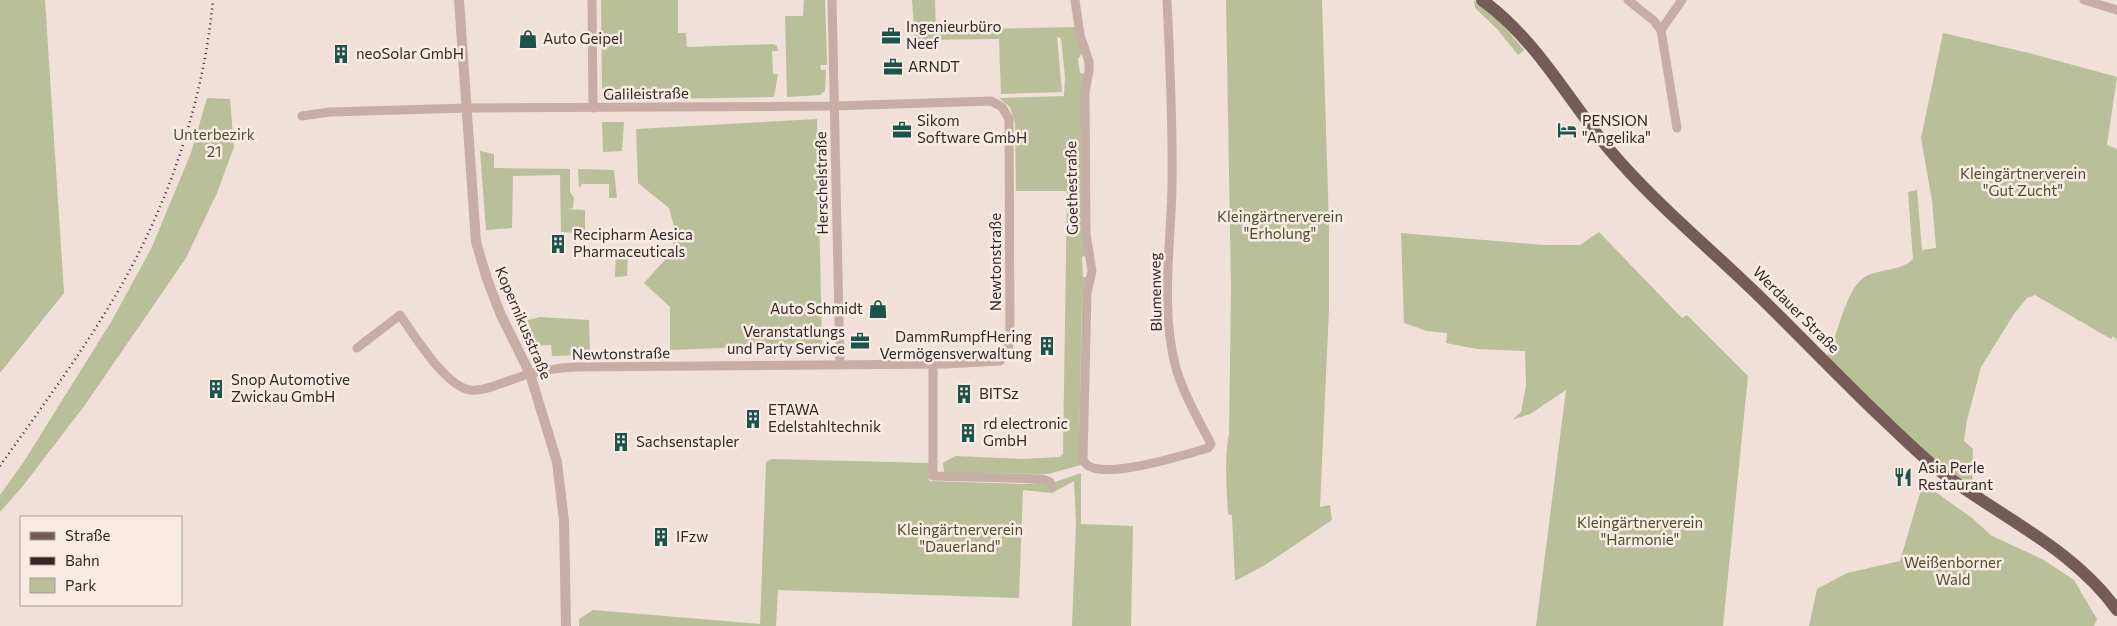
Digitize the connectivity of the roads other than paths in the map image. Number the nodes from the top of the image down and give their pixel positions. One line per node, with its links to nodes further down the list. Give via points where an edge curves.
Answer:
1 (459, 0): 14 (street, Kopernikusstraße)
2 (592, 0): 15 (street)
3 (832, 0): 13 (street, Herschelstraße)
4 (1076, 0): 22 (street, Goethestraße, via 1089,71 1085,92 1086,234 1092,271 1086,301)
5 (1168, 0): 22 (street, Blumenweg, via 1172,116 1168,299 1171,341 1187,399 1211,444 1208,448 1175,458 1122,469 1093,469)
6 (1482, 0): 24 (main road, Werdauer Straße, via 1530,46 1609,148 1640,181 1910,446 1980,500 2071,561 2089,576)
7 (1628, 0): 11 (street)
8 (1682, 0): 11 (street)
9 (2084, 0): 10 (street)
10 (2117, 10)
11 (1661, 30): 17 (street)
12 (991, 101): 13 (street, Galileistraße); 19 (street, Newtonstraße, via 1002,107 1009,118 1010,341 1000,361)
13 (834, 106): 15 (street, Galileistraße); 20 (street, Herschelstraße)
14 (467, 108): 15 (street, Galileistraße); 16 (street, Galileistraße, via 330,112); 21 (street, Kopernikusstraße, via 476,242 500,313)
15 (593, 108)
16 (302, 116)
17 (1677, 128)
18 (357, 348): 21 (street, Newtonstraße, via 400,315 437,365 461,387 480,390)
19 (933, 364): 20 (street, Newtonstraße); 23 (street, via 933,476 1042,479)
20 (840, 365): 21 (street, Newtonstraße, via 575,367)
21 (530, 374): 25 (street, Kopernikusstraße, via 557,462 564,521)
22 (1085, 465)
23 (1052, 486)
24 (2117, 610)
25 (566, 626)

